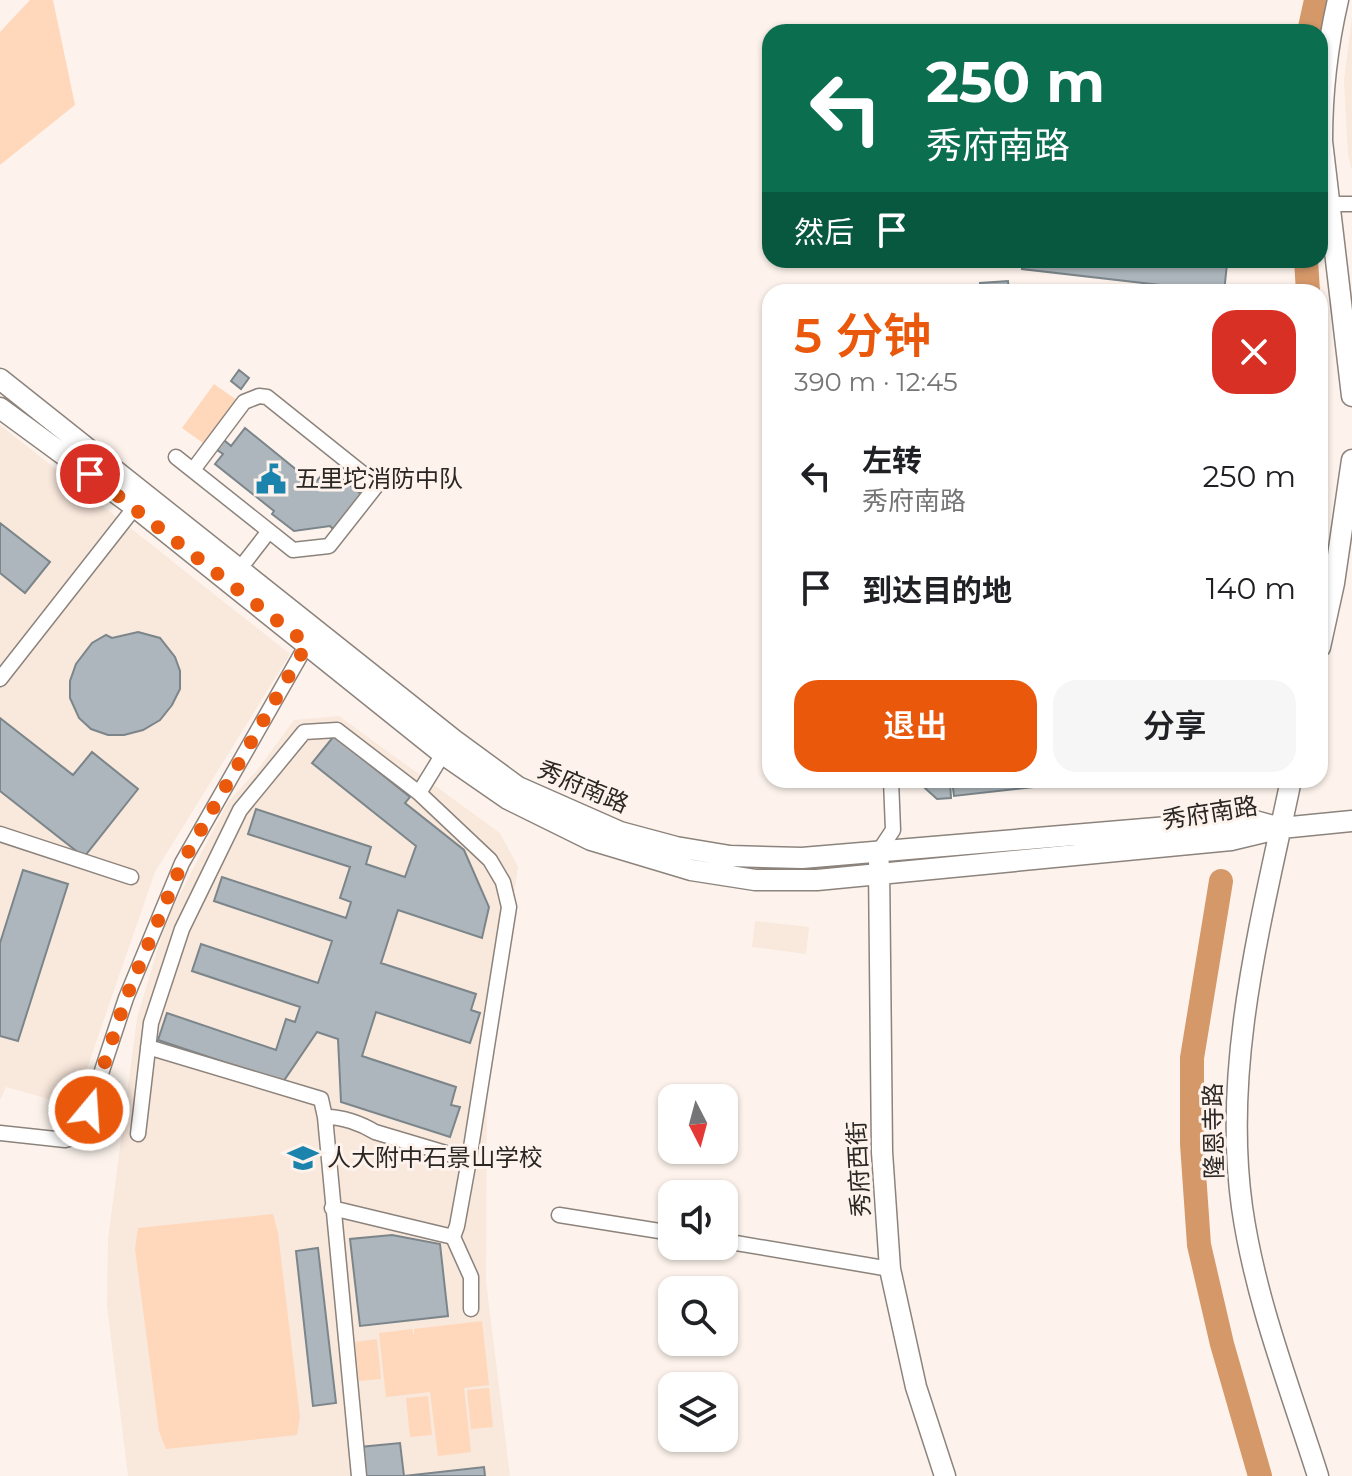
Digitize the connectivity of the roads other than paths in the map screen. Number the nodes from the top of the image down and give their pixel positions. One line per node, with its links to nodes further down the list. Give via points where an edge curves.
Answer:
1 (1338, 0): 2 (street)
2 (1328, 54)
3 (1328, 195): 4 (street)
4 (1329, 204): 5 (street); 7 (street)
5 (1352, 204)
6 (0, 379): 15 (street, 秀府南路)
7 (1352, 396)
8 (0, 408): 12 (street, 秀府南路)
9 (176, 457): 11 (street)
10 (1352, 460): 14 (street)
11 (193, 470): 13 (street); 13 (street, via 244,402 259,396 267,397 377,485 329,546 293,550)
12 (135, 507): 15 (street, 秀府南路); 17 (street)
13 (269, 531): 15 (street)
14 (1328, 568)
15 (235, 575): 16 (street, 秀府南路); 18 (street, 秀府南路)
16 (307, 644): 18 (street, 秀府南路); 30 (street, via 182,863 126,998 84,1125 76,1137 65,1140)
17 (0, 679)
18 (449, 747): 21 (street); 25 (street, 秀府南路, via 518,787 620,832 662,844 730,856 802,858); 26 (street, 秀府南路, via 508,799 591,840 691,870 755,880)
19 (891, 788): 25 (street, via 893,830)
20 (1289, 788): 23 (street, 隆恩寺路)
21 (419, 793): 28 (street, via 337,730 304,732 240,810 182,929); 32 (street, via 490,860 509,907)
22 (1352, 821): 23 (street, 秀府南路)
23 (1281, 828): 25 (street, 秀府南路, via 1251,820); 26 (street, 秀府南路, via 1231,840); 42 (street, 隆恩寺路, via 1241,1043 1239,1176 1260,1293)
24 (0, 834): 27 (street)
25 (879, 851): 26 (street, 秀府西街)
26 (879, 875): 38 (street, 秀府西街, via 882,1152)
27 (131, 877)
28 (148, 1047): 29 (street, via 321,1099); 31 (street)
29 (325, 1117): 32 (street); 33 (street)
30 (0, 1133)
31 (138, 1134)
32 (469, 1160): 36 (street)
33 (332, 1208): 36 (street); 40 (street)
34 (559, 1215): 35 (street)
35 (658, 1231)
36 (453, 1237): 39 (street, via 471,1277)
37 (738, 1243): 38 (street)
38 (890, 1269): 41 (street, 秀府西街, via 916,1387)
39 (471, 1309)
40 (359, 1476)
41 (945, 1476)
42 (1318, 1476)

